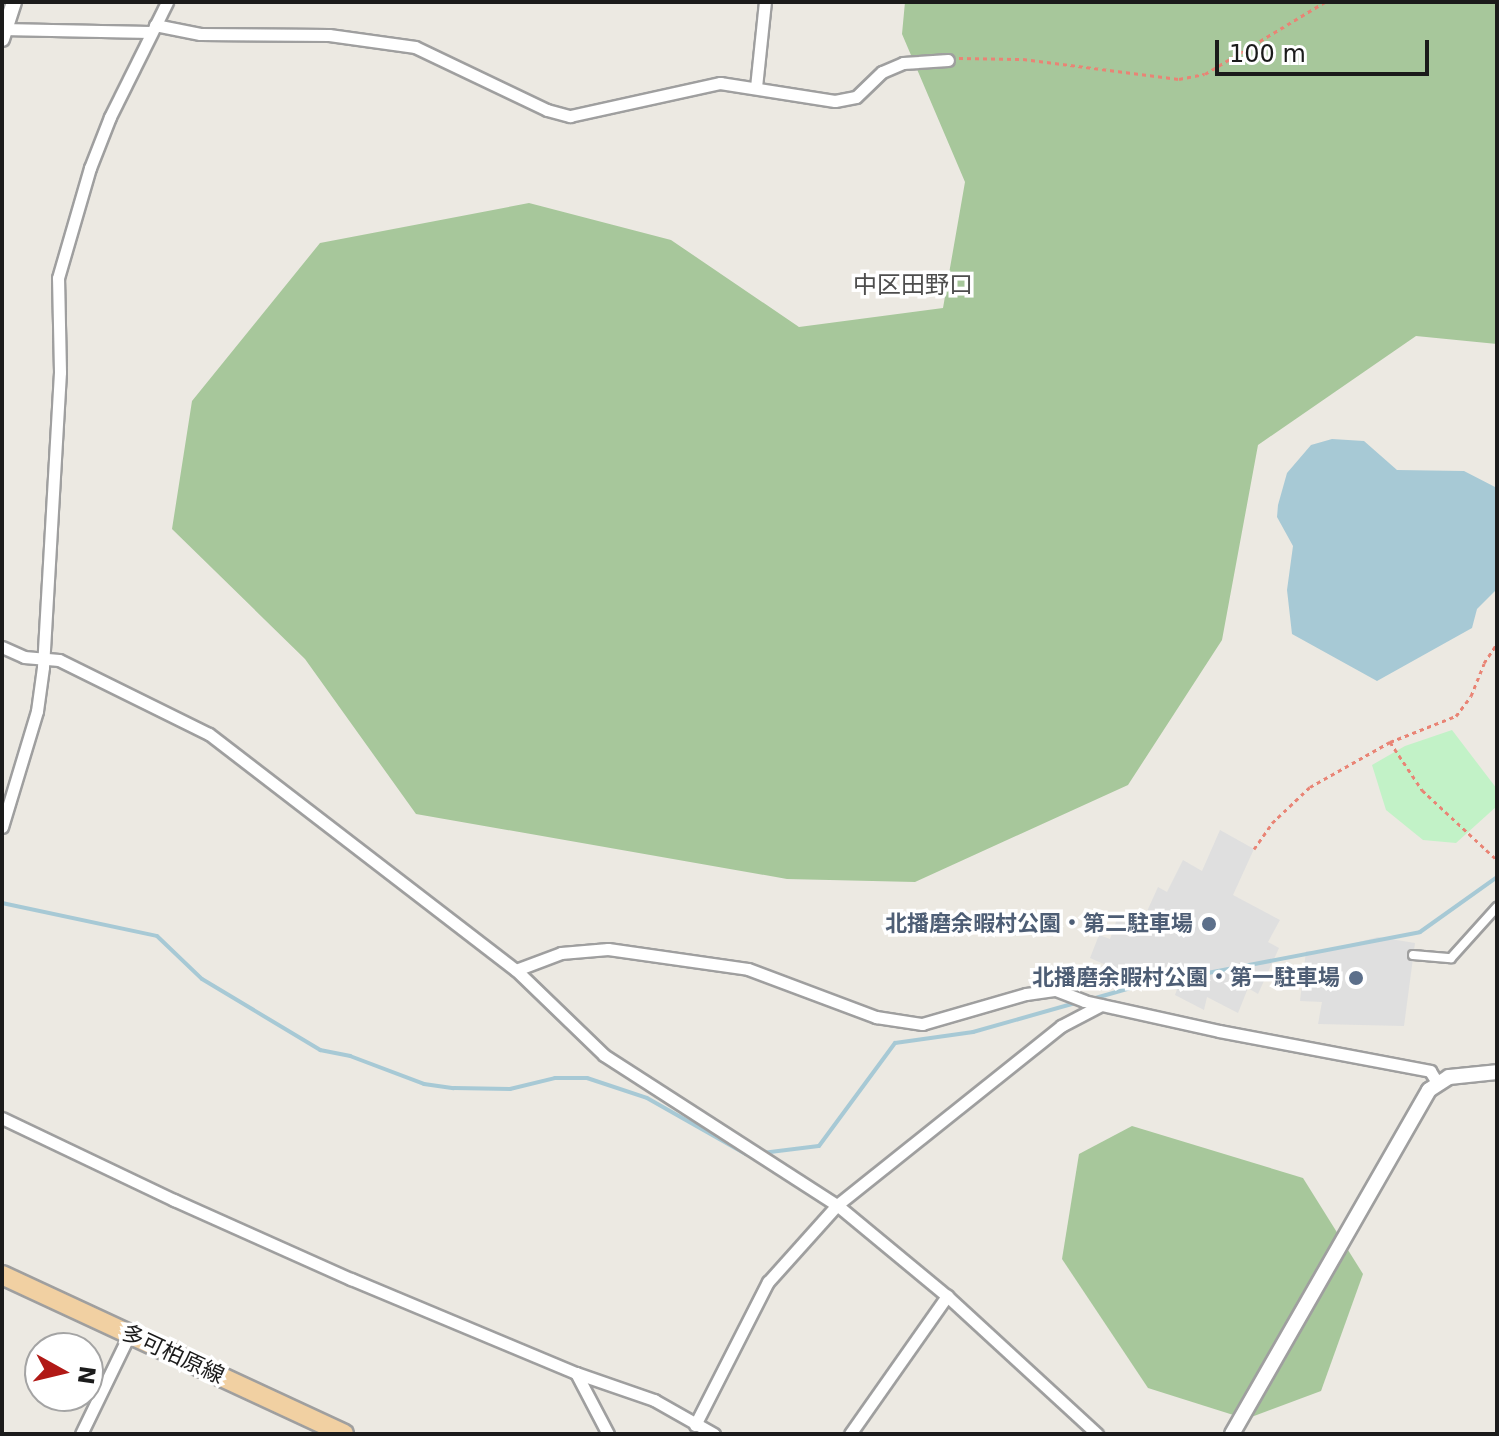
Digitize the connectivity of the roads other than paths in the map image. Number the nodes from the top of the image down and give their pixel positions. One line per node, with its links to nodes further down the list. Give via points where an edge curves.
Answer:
1 (14, 2): 5 (street)
2 (167, 2): 4 (street)
3 (765, 2): 7 (street)
4 (153, 29): 5 (street); 7 (street, via 329,35 415,47 570,116 720,83); 9 (street, via 90,168 58,278 60,372)
5 (3, 33)
6 (948, 60): 7 (street, via 903,63 882,72 856,97 835,101)
7 (756, 87)
8 (2, 647): 9 (street)
9 (43, 659): 10 (street, via 37,711); 13 (street, via 59,660 209,734)
10 (2, 827)
11 (1497, 907): 12 (street, via 1451,958)
12 (1413, 955)
13 (516, 970): 14 (street, via 561,953 608,949 748,969 876,1017 922,1024 1056,990); 18 (street, via 604,1055)
14 (1101, 1005): 16 (street, via 1430,1071); 18 (street, via 1061,1026)
15 (1497, 1072): 16 (street)
16 (1437, 1082): 30 (street)
17 (2, 1118): 22 (street, via 187,1206)
18 (837, 1205): 20 (street); 23 (street, via 768,1282)
19 (2, 1275): 21 (main road, 多可柏原線)
20 (947, 1296): 28 (street); 29 (street)
21 (130, 1333): 24 (street); 25 (main road, 多可柏原線)
22 (576, 1373): 23 (street, via 654,1400); 26 (street)
23 (695, 1425): 27 (street)
24 (81, 1434)
25 (344, 1434)
26 (608, 1434)
27 (714, 1434)
28 (850, 1434)
29 (1097, 1434)
30 (1232, 1434)

